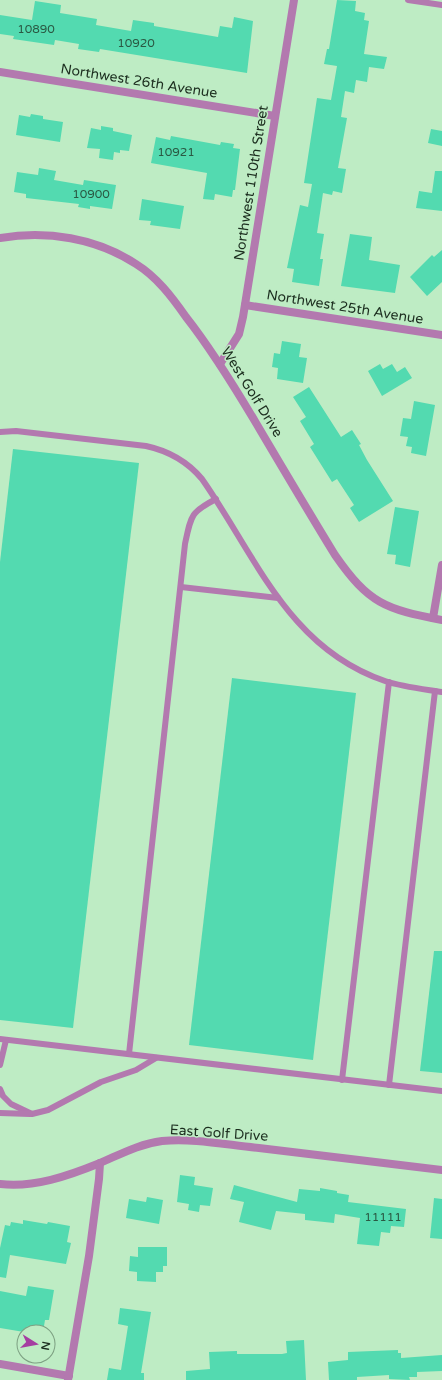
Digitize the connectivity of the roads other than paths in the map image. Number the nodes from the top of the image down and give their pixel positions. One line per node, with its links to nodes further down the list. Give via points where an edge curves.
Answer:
1 (294, 0): 5 (street, Northwest 110th Street)
2 (408, 0): 3 (lane)
3 (442, 5)
4 (0, 72): 5 (street, Northwest 26th Avenue)
5 (275, 116): 7 (street, Northwest 110th Street)
6 (0, 238): 9 (street, West Golf Drive, via 45,235 75,239 104,248 137,265 151,275 175,302)
7 (245, 305): 8 (street, Northwest 25th Avenue); 9 (street, Northwest 110th Street, via 239,334)
8 (442, 335)
9 (220, 364): 15 (street, West Golf Drive, via 351,577 368,594 389,607)
10 (0, 432): 11 (lane, via 16,431 138,445 160,450 177,457 194,469)
11 (216, 499): 13 (lane, via 197,509 191,520 185,544); 14 (lane)
12 (442, 565): 15 (street)
13 (181, 588): 14 (lane); 20 (lane)
14 (278, 598): 17 (lane, via 298,625 331,654 354,668)
15 (433, 618): 16 (street, West Golf Drive)
16 (442, 620)
17 (389, 682): 18 (lane); 23 (lane)
18 (439, 692): 24 (lane)
19 (3, 1040): 20 (lane); 22 (lane)
20 (129, 1054): 21 (lane)
21 (156, 1058): 23 (lane); 28 (lane, via 136,1070 101,1082 48,1110)
22 (0, 1066)
23 (342, 1080): 24 (lane)
24 (389, 1085): 26 (lane)
25 (0, 1089): 28 (lane, via 11,1104)
26 (442, 1091)
27 (0, 1113): 28 (lane)
28 (32, 1114)
29 (100, 1163): 30 (street, East Golf Drive, via 136,1146 181,1141); 31 (street, East Golf Drive, via 44,1181 18,1185); 33 (street)
30 (442, 1170)
31 (0, 1184)
32 (0, 1364): 33 (street)
33 (68, 1378)

